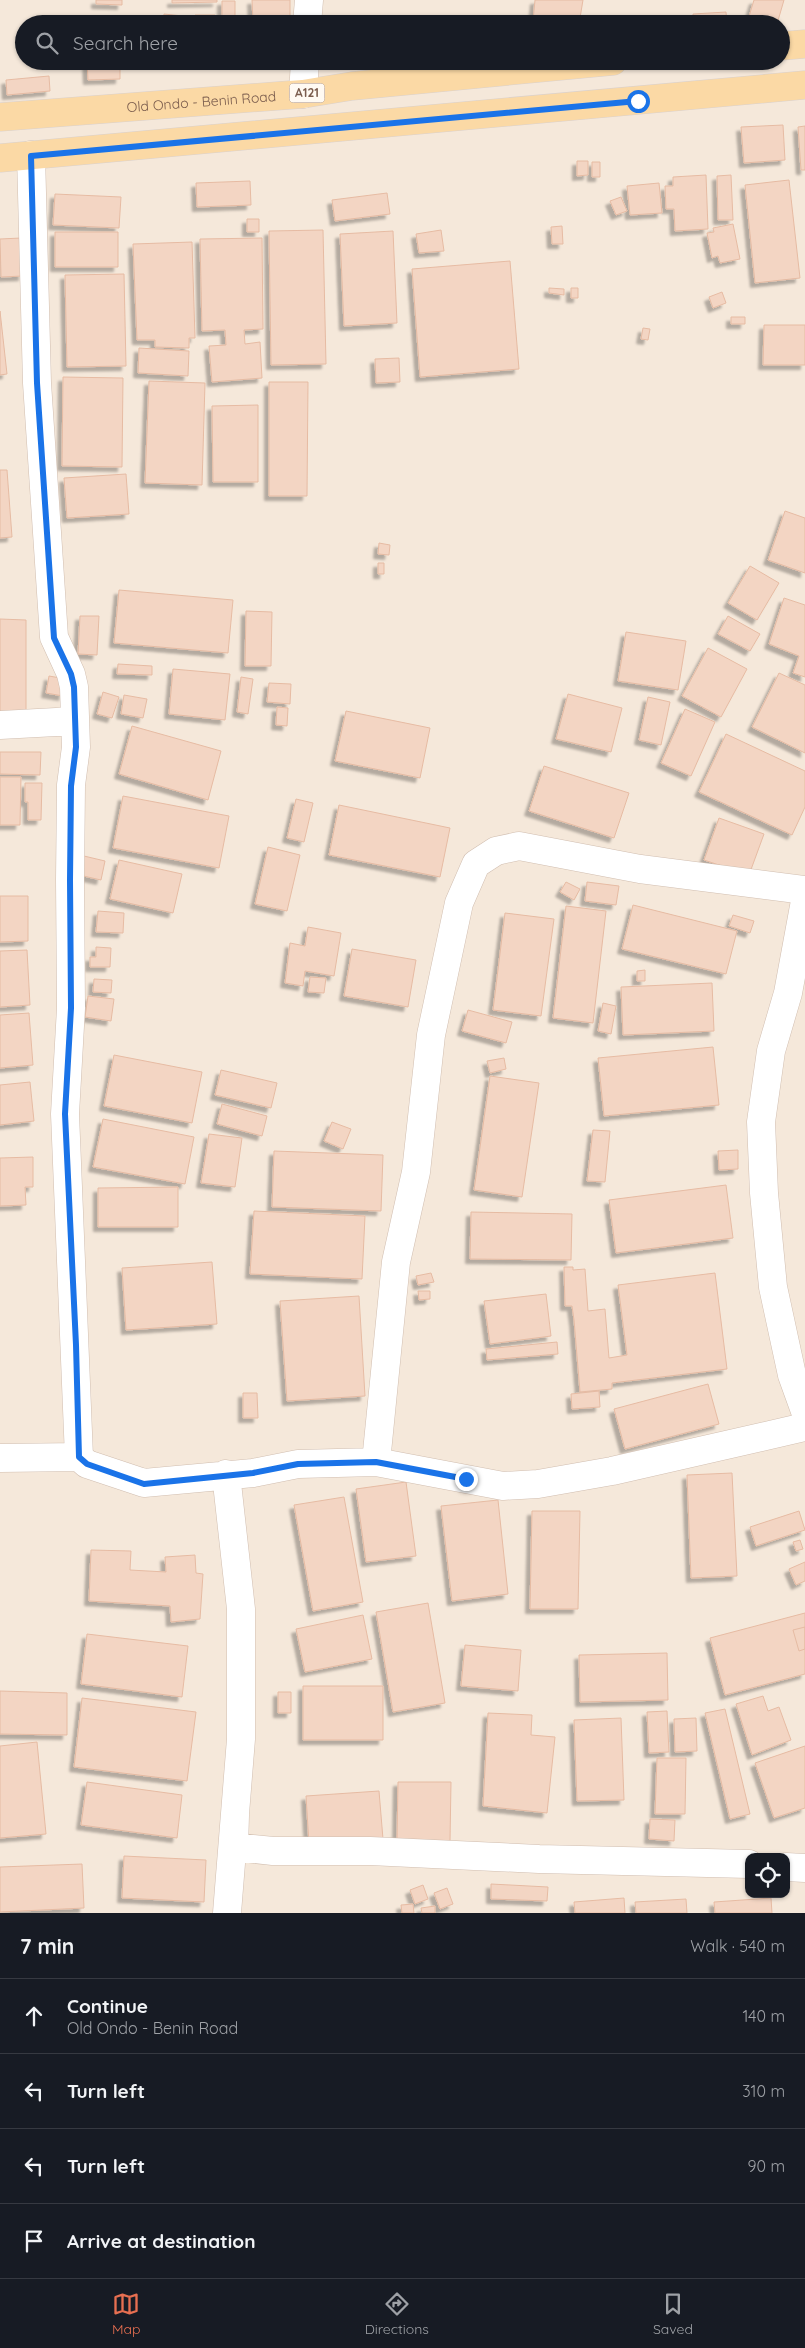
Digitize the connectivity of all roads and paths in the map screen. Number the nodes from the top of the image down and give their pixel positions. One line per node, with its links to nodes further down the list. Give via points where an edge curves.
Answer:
1 (308, 0): 2 (street)
2 (307, 15)
3 (805, 44): 4 (main road)
4 (790, 45)
5 (304, 70): 9 (street)
6 (519, 70): 8 (main road, Old Ondo - Benin Road / A121)
7 (805, 85): 11 (main road)
8 (352, 86): 9 (main road, Old Ondo - Benin Road / A121); 11 (main road)
9 (303, 94): 10 (main road, Old Ondo - Benin Road / A121)
10 (0, 117)
11 (353, 127): 12 (main road)
12 (31, 156): 13 (main road); 14 (street, via 37,383 54,638 71,674)
13 (0, 158)
14 (75, 721): 15 (street); 20 (street, via 76,747 71,786 71,1008 65,1114)
15 (0, 725)
16 (805, 890): 22 (street, via 640,869 520,846 496,851 476,864 459,903 431,1035 416,1172 396,1262)
17 (805, 901): 18 (street, via 788,994 771,1051 761,1122 773,1287 792,1375)
18 (805, 1411)
19 (805, 1427): 22 (street, via 612,1471 538,1484 503,1486)
20 (79, 1457): 21 (street); 23 (street, via 87,1464 144,1484)
21 (0, 1458)
22 (376, 1462): 23 (street, via 298,1464 253,1473)
23 (226, 1474): 24 (street, via 241,1609 241,1739)
24 (235, 1815): 25 (street, via 234,1847 263,1850); 28 (street)
25 (745, 1864)
26 (790, 1867): 27 (street)
27 (805, 1868)
28 (227, 1913)

